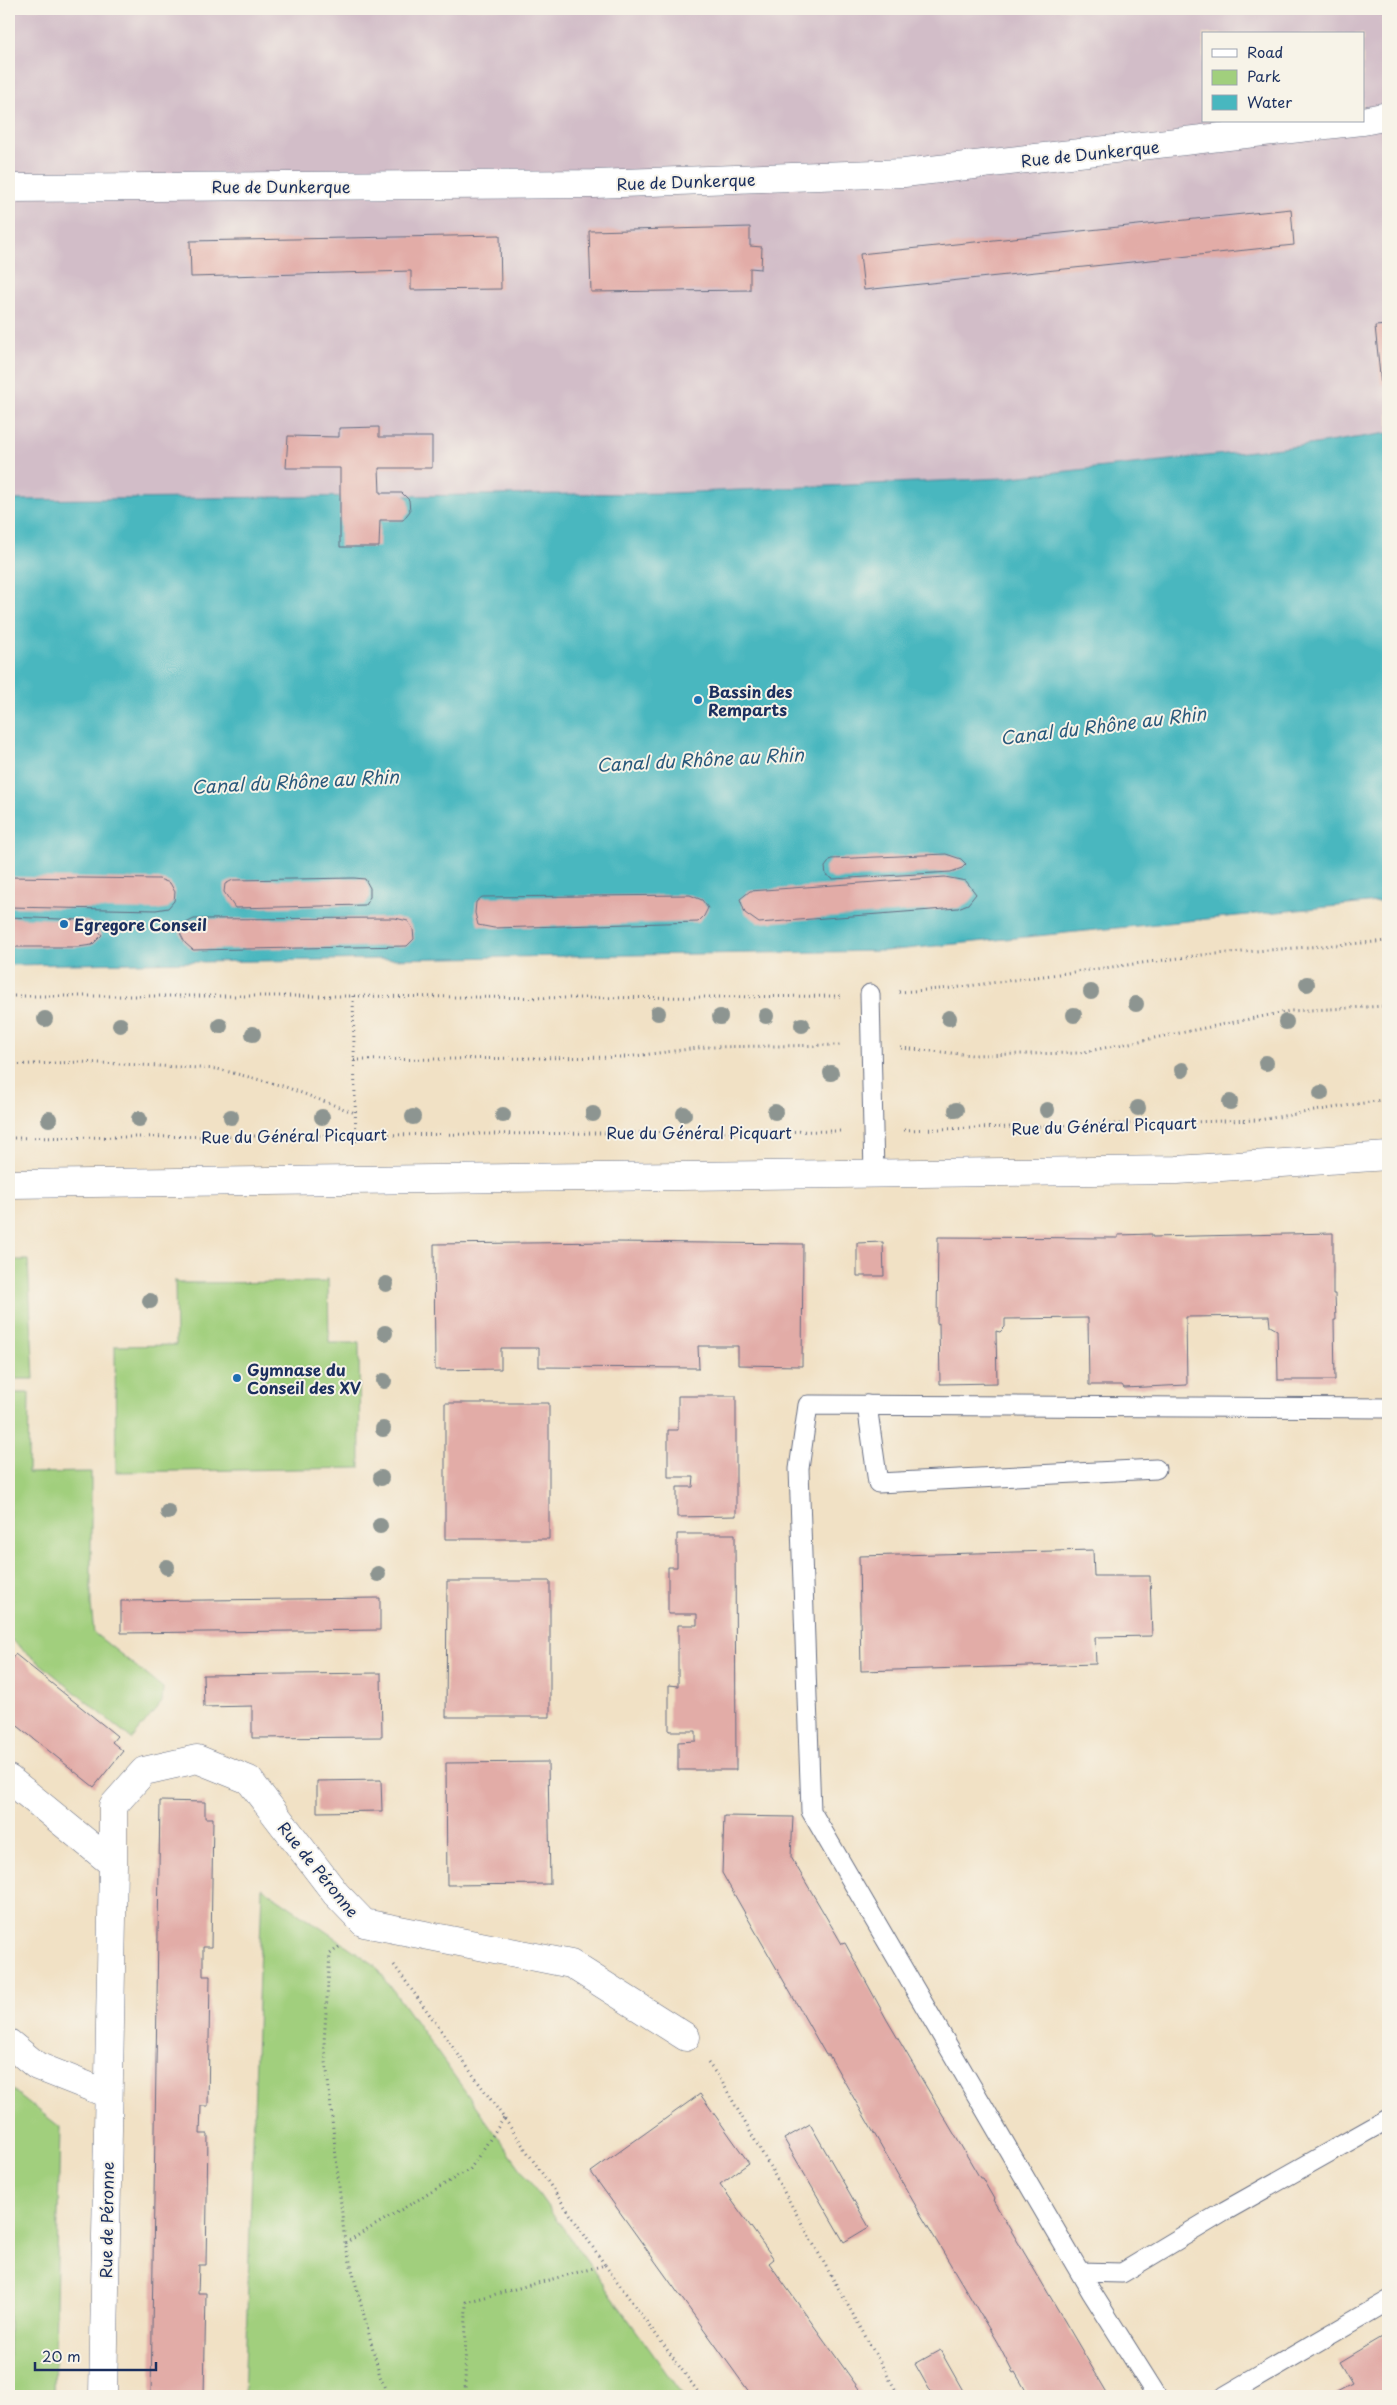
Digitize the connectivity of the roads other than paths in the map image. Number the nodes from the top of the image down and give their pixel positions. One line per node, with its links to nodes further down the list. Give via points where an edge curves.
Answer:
1 (1388, 116): 2 (street, Rue de Dunkerque)
2 (1364, 121)
3 (1353, 122): 4 (street, Rue de Dunkerque, via 904,173 594,184)
4 (9, 188)
5 (870, 994): 7 (lane)
6 (1388, 1156): 7 (street, via 1177,1170)
7 (874, 1175): 8 (street)
8 (9, 1184)
9 (868, 1405): 10 (lane); 11 (lane, via 878,1483); 18 (lane, via 808,1405 798,1469 811,1811)
10 (1388, 1408)
11 (1156, 1470)
12 (9, 1779): 13 (street)
13 (113, 1864): 14 (street, Rue de Péronne, via 113,1806 144,1771 197,1759 248,1780 336,1894 364,1923 571,1964); 16 (street, Rue de Péronne)
14 (686, 2037)
15 (9, 2043): 16 (street, via 37,2066)
16 (108, 2094): 20 (street, Rue de Péronne)
17 (1388, 2119): 18 (lane, via 1225,2211 1122,2274)
18 (1080, 2272): 21 (lane)
19 (1388, 2301): 22 (lane)
20 (103, 2396)
21 (1157, 2396)
22 (1225, 2396)

